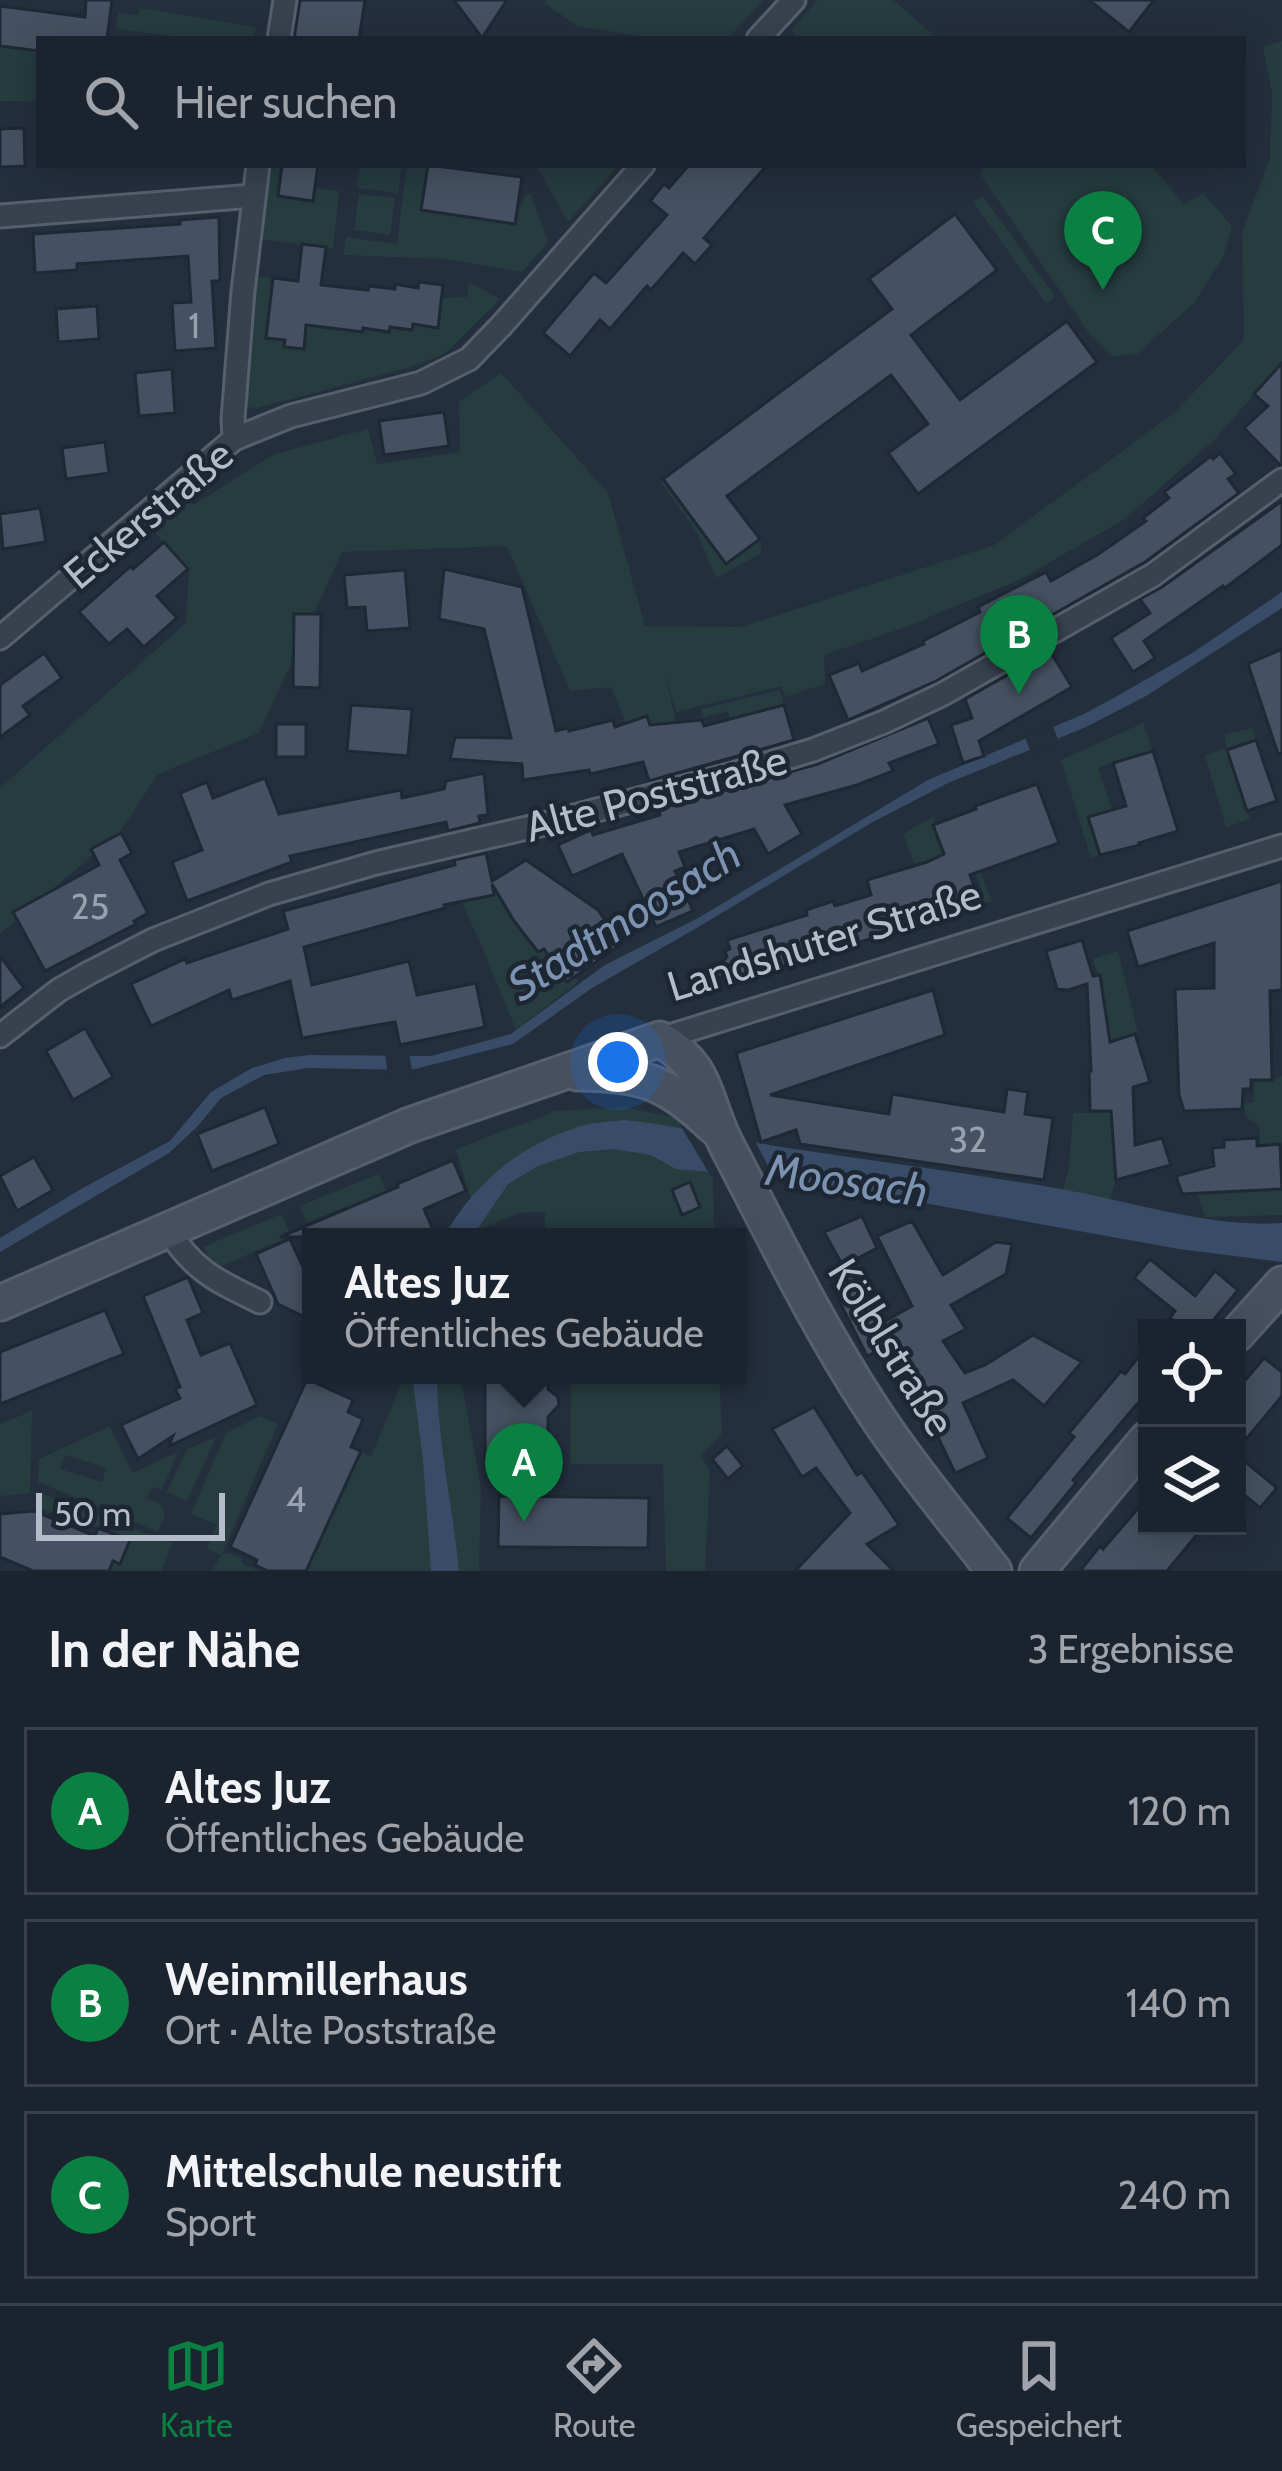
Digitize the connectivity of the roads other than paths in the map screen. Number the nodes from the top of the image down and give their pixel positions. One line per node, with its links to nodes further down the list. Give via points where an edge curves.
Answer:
1 (285, 0): 3 (street)
2 (794, 0): 4 (street)
3 (279, 36)
4 (761, 36)
5 (258, 168): 7 (street)
6 (640, 168): 9 (street, Eckerstraße, via 469,359 421,383)
7 (253, 196): 8 (street); 9 (street)
8 (0, 216)
9 (234, 439): 11 (street, Eckerstraße)
10 (1282, 480): 13 (street, Alte Poststraße, via 1153,575 884,722 733,774 268,894 89,973)
11 (0, 638)
12 (1282, 845): 14 (street, Landshuter Straße)
13 (0, 1036)
14 (660, 1039): 15 (main road, Landshuter Straße); 16 (main road, Kölblstraße, via 697,1070)
15 (563, 1072): 16 (main road, via 647,1079); 17 (main road, Landshuter Straße, via 410,1125)
16 (720, 1132): 23 (main road, Kölblstraße, via 826,1336)
17 (167, 1228): 19 (street, via 202,1271); 20 (main road, Landshuter Straße)
18 (1282, 1284): 21 (main road)
19 (260, 1302)
20 (0, 1303)
21 (1246, 1324)
22 (1138, 1450): 24 (main road)
23 (994, 1571)
24 (1037, 1571)

